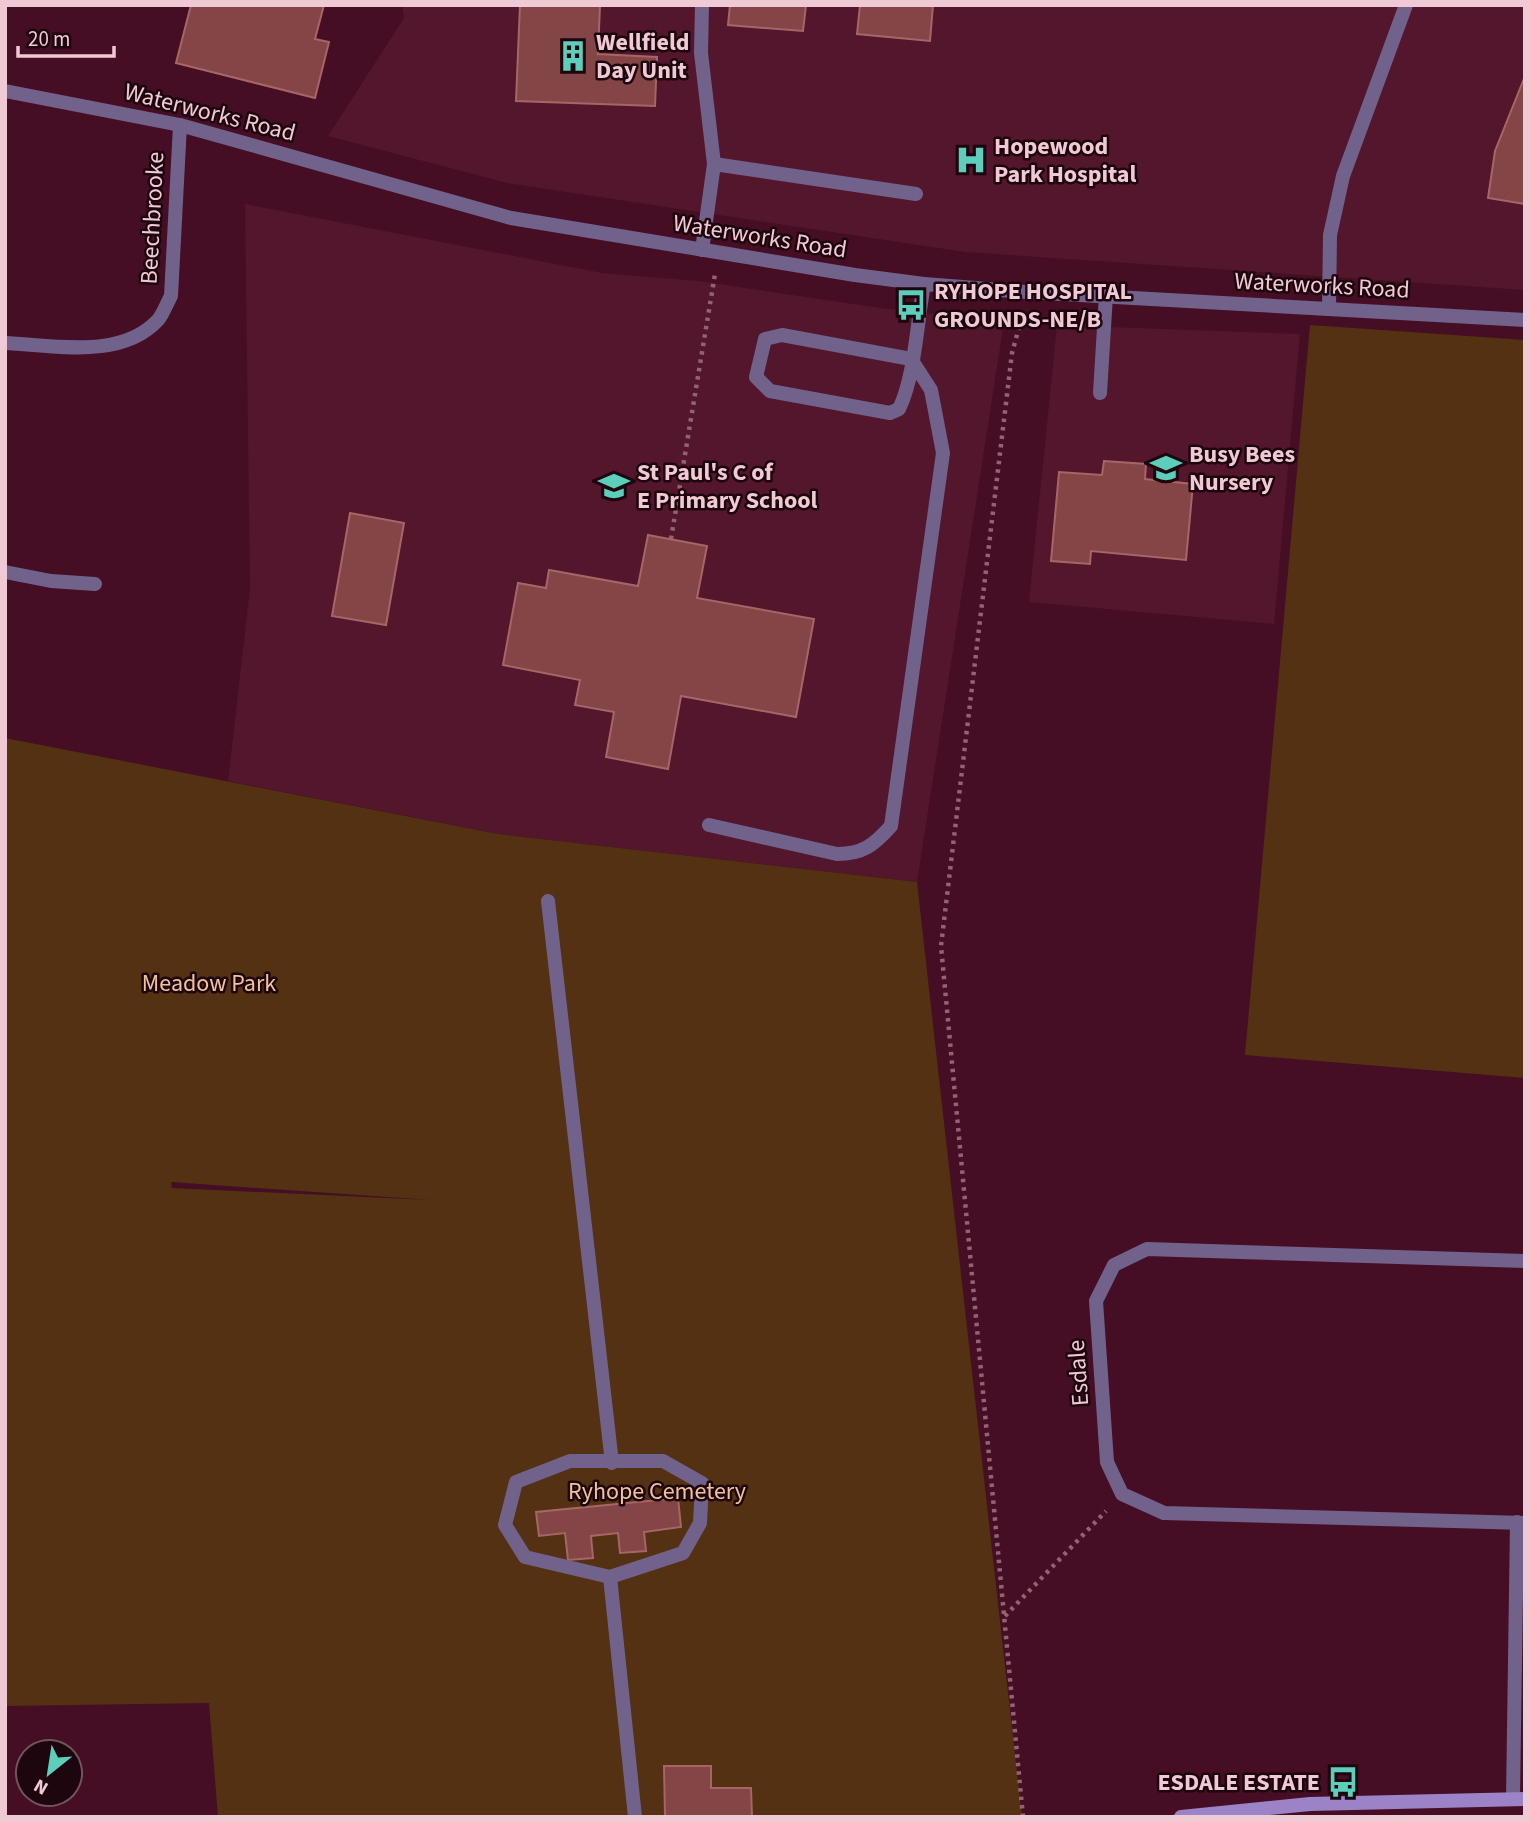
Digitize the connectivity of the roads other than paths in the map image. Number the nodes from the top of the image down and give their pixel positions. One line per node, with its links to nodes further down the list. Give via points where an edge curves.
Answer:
1 (702, 5): 5 (street, via 701,53)
2 (1406, 5): 10 (street, via 1343,176 1331,235)
3 (5, 90): 4 (street, Waterworks Road)
4 (180, 125): 7 (street, Waterworks Road, via 511,218); 12 (street, Beechbrooke, via 171,296 159,319 121,344)
5 (714, 164): 6 (street); 7 (street)
6 (916, 194)
7 (702, 250): 8 (street, Waterworks Road)
8 (923, 284): 9 (street, Waterworks Road); 13 (street)
9 (1106, 295): 10 (street, Waterworks Road); 14 (street)
10 (1329, 308): 11 (street, Waterworks Road)
11 (1525, 320)
12 (5, 343)
13 (911, 359): 13 (street, via 904,400 890,413 770,391 756,377 765,339 782,335); 17 (street, via 931,390 943,453 891,826 877,843 856,854)
14 (1100, 393)
15 (5, 572): 16 (street, via 51,582)
16 (94, 584)
17 (709, 825)
18 (548, 901): 20 (street)
19 (1525, 1261): 21 (street, Esdale, via 1147,1249 1114,1265 1096,1301 1107,1462 1122,1494 1164,1513)
20 (612, 1463): 22 (street, via 663,1461 702,1483 700,1523 683,1553); 22 (street, via 570,1461 516,1482 505,1525 525,1557)
21 (1521, 1522): 23 (street)
22 (610, 1577): 25 (street)
23 (1519, 1799): 24 (street)
24 (1311, 1810): 26 (street)
25 (635, 1817)
26 (1181, 1817)

